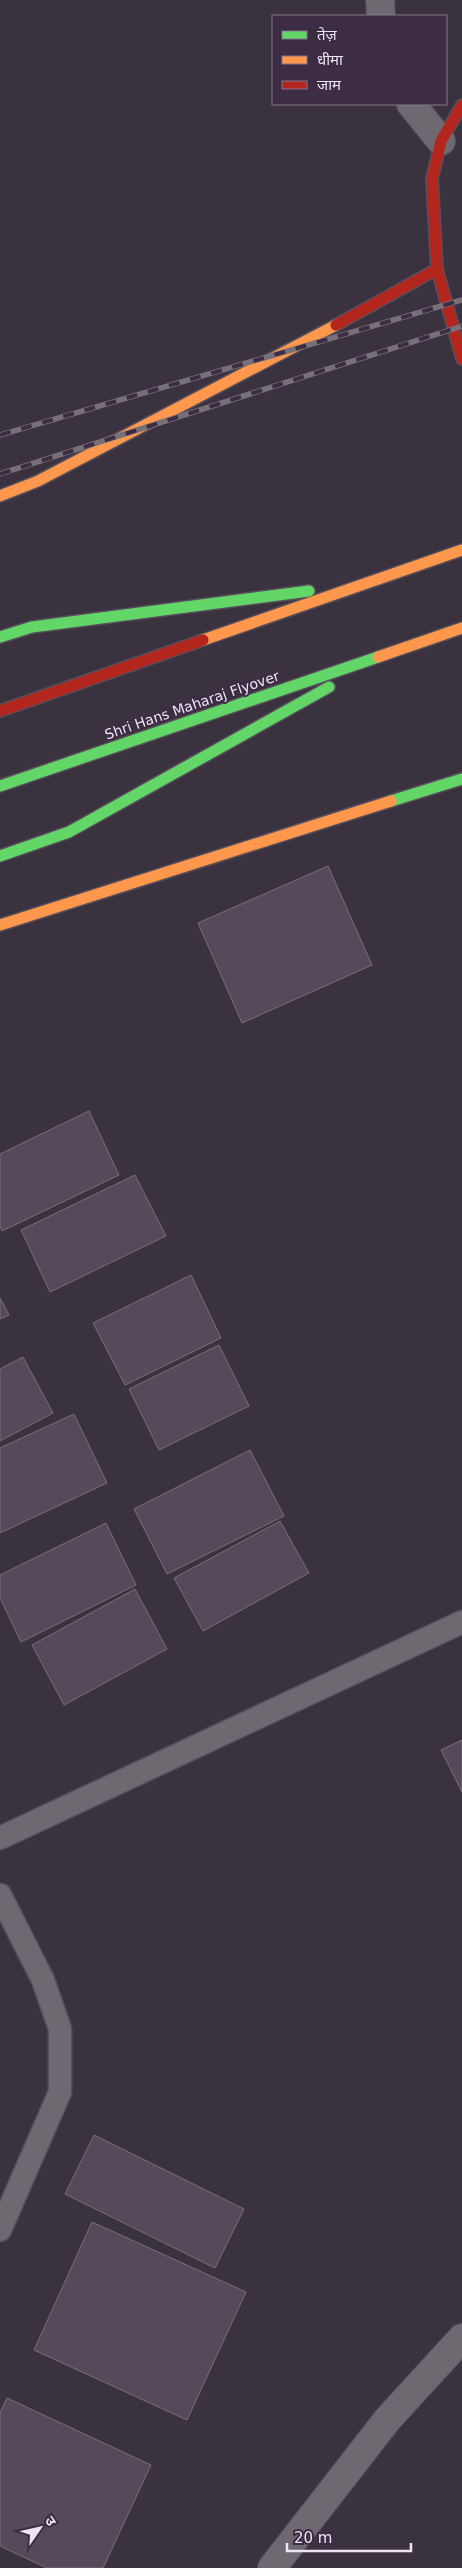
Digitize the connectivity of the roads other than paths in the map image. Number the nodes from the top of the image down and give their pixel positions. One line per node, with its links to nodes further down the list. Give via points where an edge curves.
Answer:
1 (380, 0): 2 (street)
2 (381, 15)
3 (412, 105): 5 (street)
4 (462, 105): 5 (main road)
5 (441, 141): 6 (main road, via 432,179)
6 (437, 269): 7 (main road); 8 (main road, via 47,476)
7 (462, 359)
8 (0, 496)
9 (462, 550): 10 (main road)
10 (364, 584): 12 (main road, via 32,627); 14 (main road)
11 (462, 628): 13 (main road)
12 (0, 638)
13 (394, 651): 16 (main road, Shri Hans Maharaj Flyover); 17 (main road, via 69,832)
14 (0, 711)
15 (462, 780): 18 (main road)
16 (0, 786)
17 (0, 856)
18 (0, 925)
19 (462, 1622): 20 (lane)
20 (0, 1838)
21 (0, 1894): 22 (lane, via 43,1980 60,2029 60,2092)
22 (0, 2230)
23 (462, 2338): 24 (street, via 387,2420)
24 (272, 2568)

